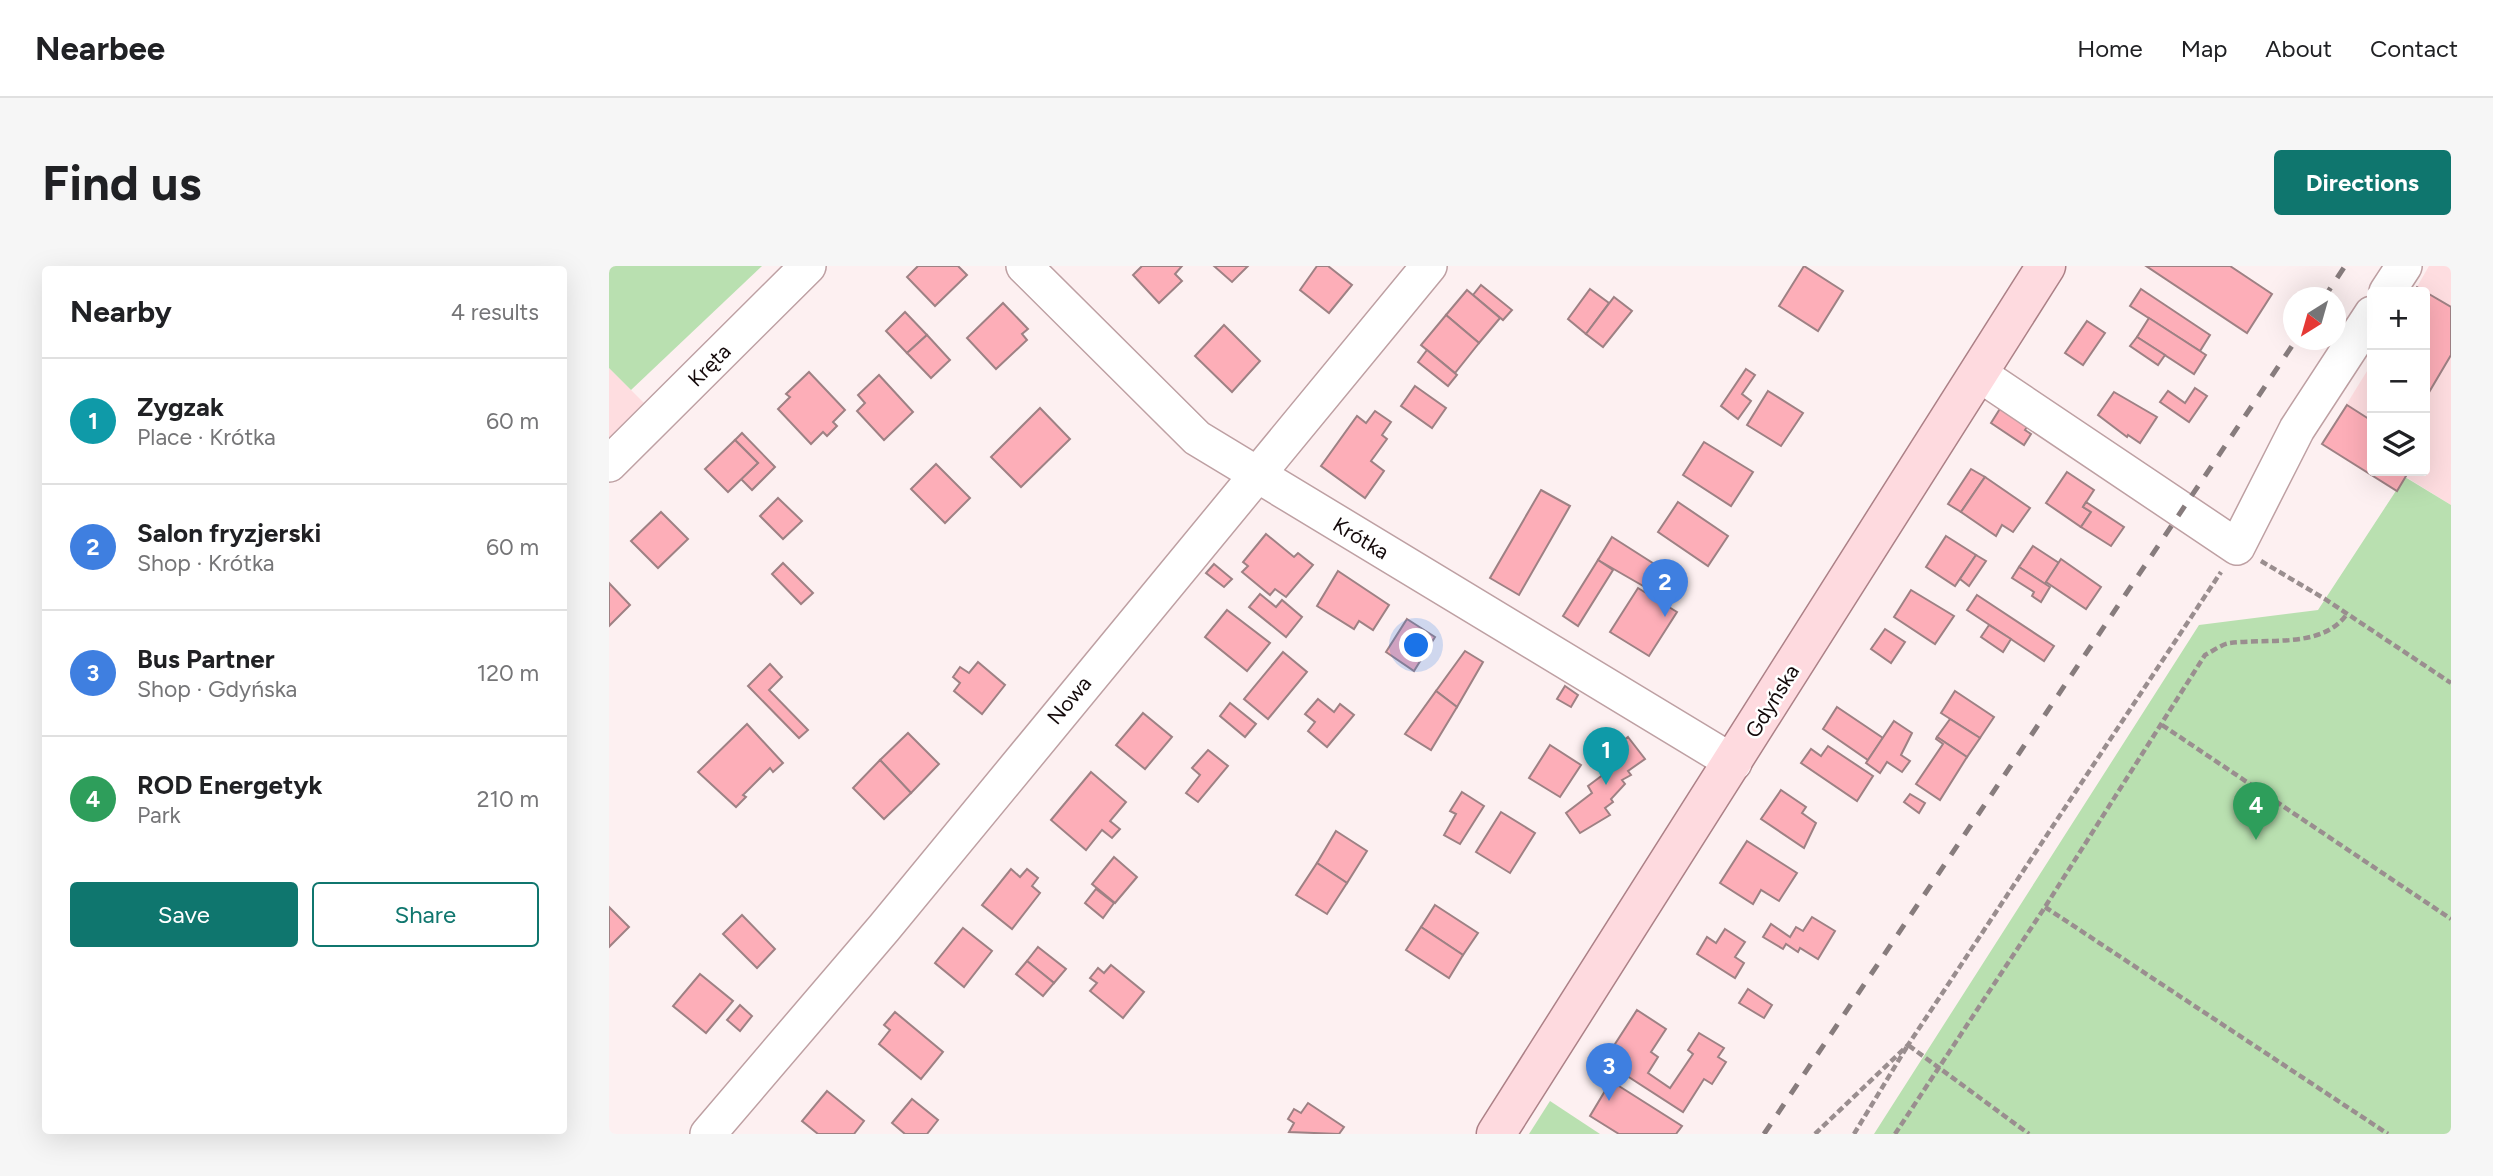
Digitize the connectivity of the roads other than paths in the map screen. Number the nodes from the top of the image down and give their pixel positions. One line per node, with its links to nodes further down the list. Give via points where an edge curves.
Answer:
1 (808, 266): 9 (street, Kręta)
2 (1024, 266): 10 (street, Krótka, via 1197,438)
3 (1429, 266): 10 (street, Nowa)
4 (2046, 266): 8 (main road, Gdyńska)
5 (2404, 266): 6 (street)
6 (2390, 287)
7 (2367, 322): 8 (street, via 2297,429 2237,547)
8 (1978, 373): 11 (main road, Gdyńska)
9 (609, 464)
10 (1256, 474): 11 (street, Krótka); 12 (street, Nowa, via 884,928)
11 (1734, 762): 13 (main road, Gdyńska)
12 (708, 1134)
13 (1496, 1134)

